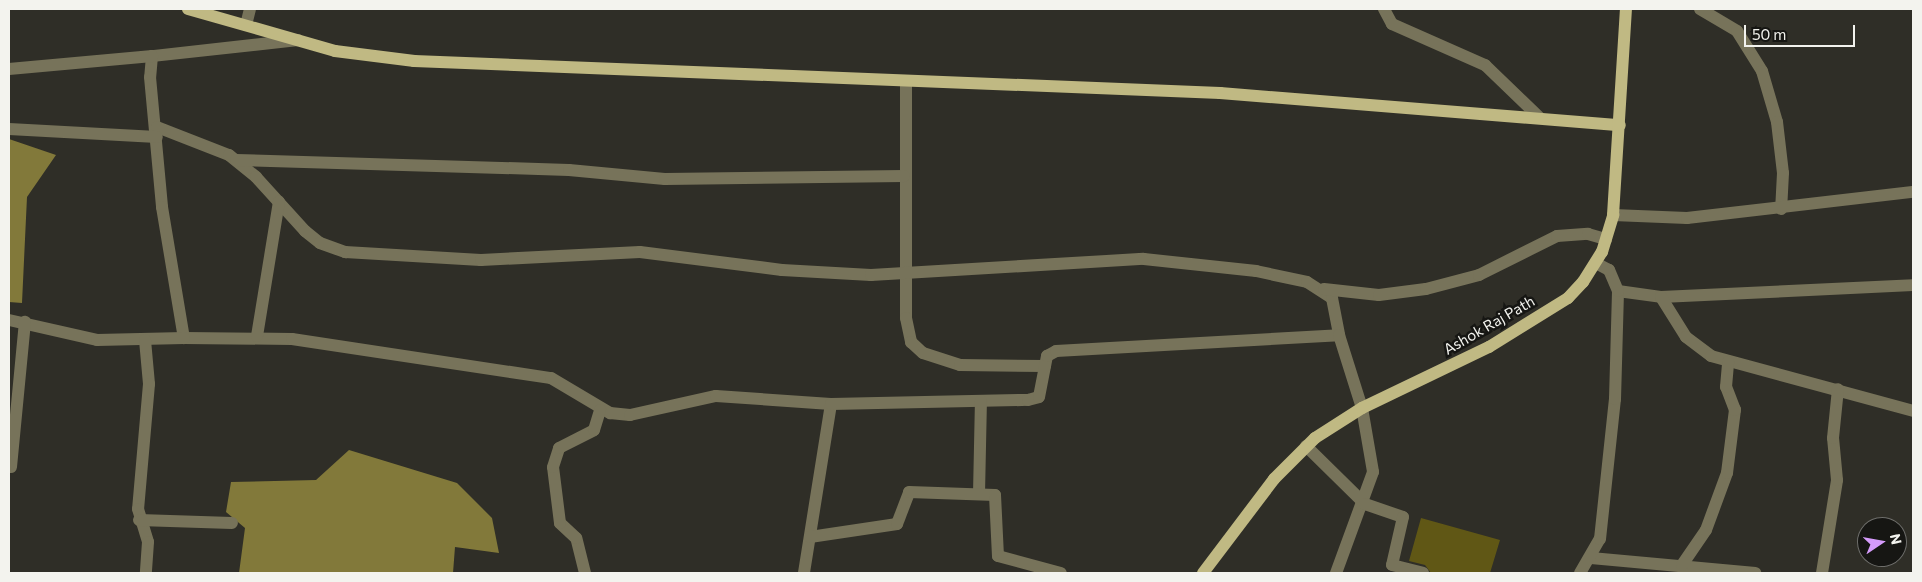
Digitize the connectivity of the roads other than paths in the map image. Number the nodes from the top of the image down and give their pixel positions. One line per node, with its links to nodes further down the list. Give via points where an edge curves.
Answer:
1 (188, 9): 6 (main road)
2 (250, 9): 6 (street)
3 (1384, 9): 11 (street, via 1392,24 1485,65)
4 (1626, 9): 12 (main road, Ashok Raj Path)
5 (1700, 9): 19 (street, via 1737,31 1762,71 1777,122 1783,173)
6 (246, 25): 7 (main road)
7 (298, 40): 8 (street); 10 (main road, via 335,50 414,61)
8 (152, 56): 9 (street); 14 (street, via 150,76)
9 (9, 69)
10 (906, 81): 11 (main road, via 1220,93); 16 (street)
11 (1540, 118): 12 (main road)
12 (1620, 125): 20 (main road, Ashok Raj Path)
13 (9, 129): 14 (street)
14 (157, 132): 15 (street); 32 (street, via 162,206)
15 (236, 160): 16 (street, via 569,170 665,179); 18 (street)
16 (904, 176): 23 (street)
17 (1913, 192): 19 (street)
18 (279, 202): 23 (street, via 320,242 365,255 481,260 640,252 801,272); 31 (street)
19 (1781, 209): 20 (street, via 1674,218)
20 (1613, 215): 21 (main road, Ashok Raj Path)
21 (1606, 240): 22 (main road, Ashok Raj Path); 25 (street, via 1588,234 1557,236 1479,275 1426,288 1379,295)
22 (1596, 263): 26 (street, via 1609,270); 39 (main road, Ashok Raj Path, via 1568,298 1548,311 1489,346)
23 (906, 272): 25 (street, via 1144,259 1256,271); 35 (street, via 908,332 916,349 960,365)
24 (1913, 285): 27 (street)
25 (1324, 289): 30 (street, via 1332,298)
26 (1618, 291): 27 (street); 49 (street, via 1610,463 1600,539)
27 (1661, 297): 34 (street, via 1686,337)
28 (9, 320): 29 (street)
29 (25, 322): 33 (street, via 84,338); 43 (street)
30 (1339, 335): 35 (street, via 1056,351 1047,356); 39 (street)
31 (257, 336): 32 (street); 40 (street, via 552,378)
32 (184, 338): 33 (street)
33 (145, 340): 46 (street, via 149,384)
34 (1728, 362): 36 (street); 50 (street, via 1726,387 1736,410 1727,473 1706,530)
35 (1045, 366): 37 (street, via 1039,397)
36 (1838, 388): 41 (street); 60 (street, via 1833,438 1836,480)
37 (981, 401): 38 (street); 44 (street)
38 (831, 404): 40 (street, via 716,396 630,414); 48 (street)
39 (1362, 408): 42 (main road, Ashok Raj Path); 45 (street, via 1373,472)
40 (600, 410): 52 (street, via 594,430 560,448 553,467 560,523 576,538)
41 (1913, 411)
42 (1306, 446): 45 (street); 55 (main road, Ashok Raj Path, via 1274,479)
43 (11, 467)
44 (979, 494): 48 (street, via 909,492 897,524); 54 (street, via 995,495 998,556)
45 (1365, 504): 56 (street); 57 (street, via 1403,517 1392,565)
46 (139, 520): 47 (street); 51 (street, via 148,542)
47 (232, 523)
48 (810, 537): 53 (street)
49 (1591, 558): 50 (street); 58 (street)
50 (1682, 565): 59 (street)
51 (146, 573)
52 (585, 573)
53 (804, 573)
54 (1061, 573)
55 (1203, 573)
56 (1336, 573)
57 (1423, 573)
58 (1580, 573)
59 (1755, 573)
60 (1822, 573)

